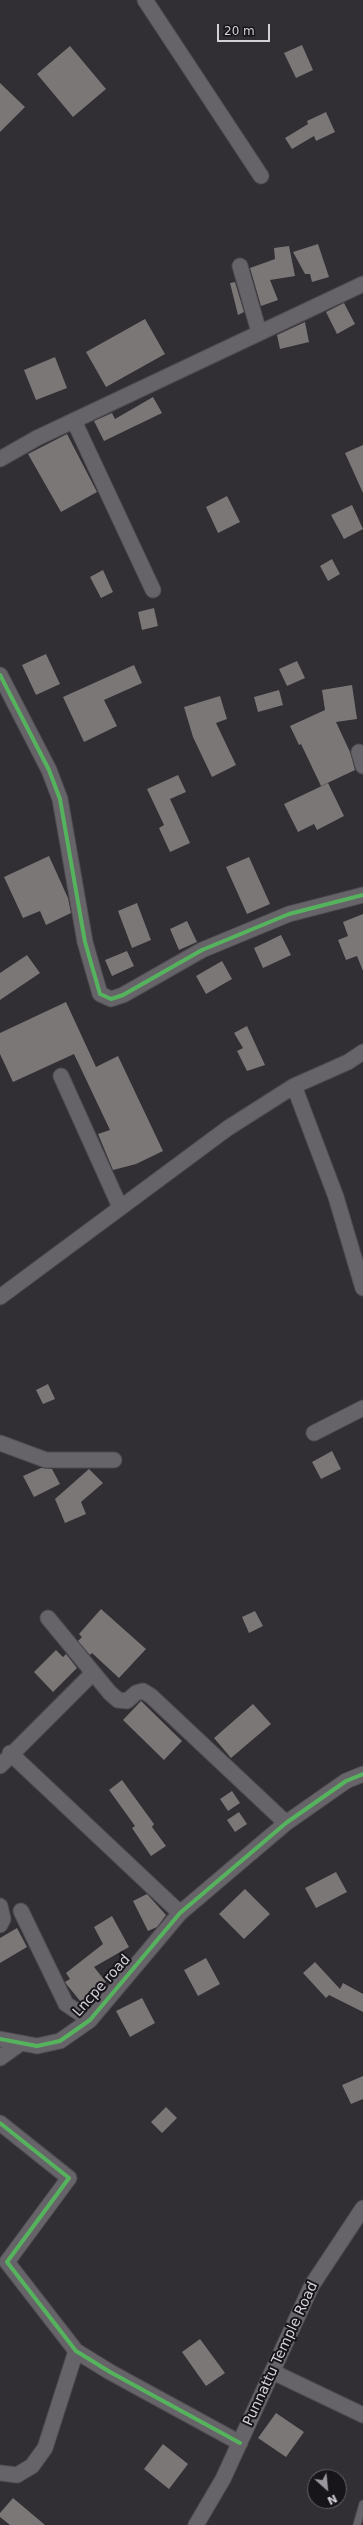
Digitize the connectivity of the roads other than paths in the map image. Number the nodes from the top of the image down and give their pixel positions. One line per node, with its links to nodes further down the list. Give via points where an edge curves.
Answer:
1 (145, 0): 2 (street)
2 (261, 176)
3 (240, 266): 5 (street)
4 (363, 284): 5 (street)
5 (259, 332): 6 (street)
6 (74, 421): 7 (street); 8 (street)
7 (0, 460)
8 (153, 590)
9 (0, 676): 10 (street, via 49,770 60,799 85,942 100,994 111,999 122,995 202,950 289,914)
10 (363, 895)
11 (363, 1052): 13 (street, via 348,1062)
12 (61, 1076): 14 (street)
13 (294, 1086): 14 (street, via 228,1128); 15 (street, via 336,1197)
14 (120, 1207): 16 (street)
15 (363, 1288)
16 (0, 1297)
17 (363, 1408): 18 (street)
18 (314, 1433)
19 (0, 1444): 20 (street, via 46,1460)
20 (114, 1460)
21 (48, 1618): 22 (street)
22 (93, 1673): 23 (street); 26 (street, via 118,1700 127,1701 136,1692 143,1691 151,1696)
23 (10, 1753): 24 (street); 29 (street)
24 (0, 1766)
25 (363, 1774): 26 (street, Lncpe road, via 346,1781)
26 (286, 1823): 29 (street, Lncpe road)
27 (0, 1906): 30 (street, via 3,1920)
28 (21, 1912): 31 (street, via 66,2004)
29 (180, 1913): 31 (street, Lncpe road)
30 (0, 1925)
31 (90, 2020): 33 (street, Lncpe road, via 60,2041 37,2046)
32 (0, 2040): 33 (street, Lncpe road)
33 (20, 2043): 34 (street)
34 (0, 2058)
35 (0, 2123): 37 (street, via 69,2178 7,2262)
36 (363, 2208): 38 (street, Punnattu Temple Road, via 312,2285)
37 (76, 2351): 40 (street); 41 (street, via 45,2448 32,2466 17,2475)
38 (273, 2372): 39 (street); 40 (street, Punnattu Temple Road)
39 (363, 2415)
40 (240, 2443): 43 (street, Punnattu Temple Road, via 223,2479)
41 (0, 2473)
42 (363, 2504): 44 (lane)
43 (196, 2525)
44 (357, 2525)

